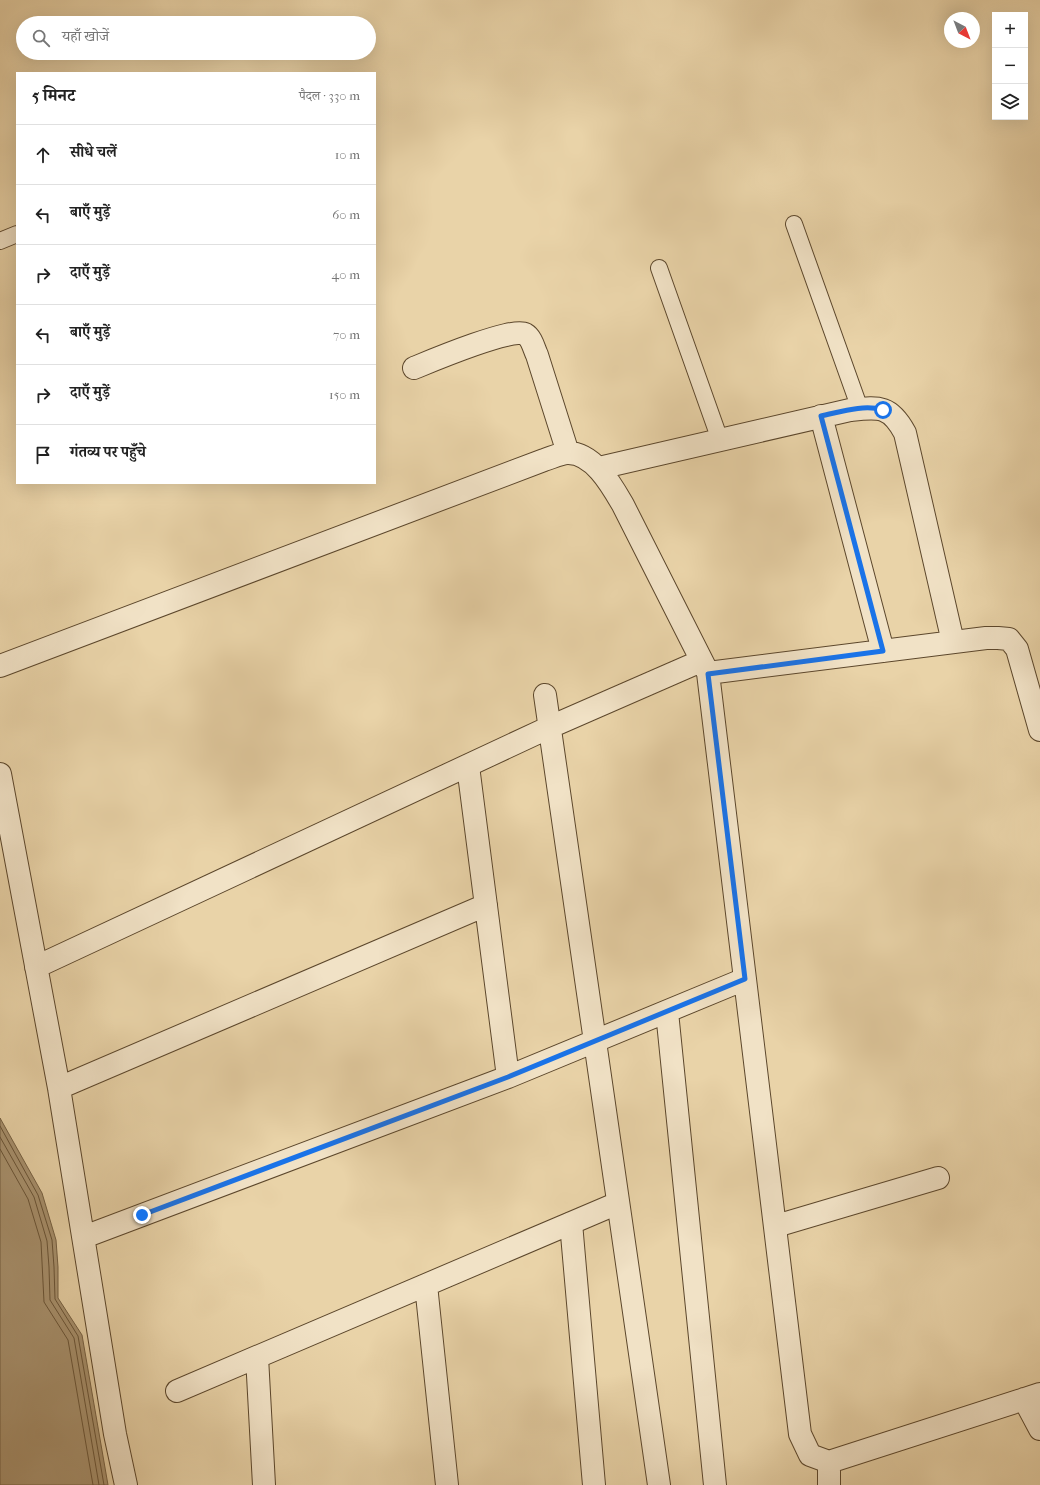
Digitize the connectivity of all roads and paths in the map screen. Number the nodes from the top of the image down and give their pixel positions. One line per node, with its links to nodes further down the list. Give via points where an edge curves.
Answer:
1 (794, 224): 6 (lane)
2 (16, 234): 3 (lane)
3 (0, 241)
4 (659, 268): 8 (lane)
5 (414, 368): 9 (street, via 492,339 516,333 525,334 531,340 537,355)
6 (860, 409): 7 (street); 11 (street, via 875,408 891,413 905,433)
7 (821, 416): 8 (street); 12 (street)
8 (720, 440): 10 (street)
9 (568, 453): 10 (street, via 582,456); 13 (street)
10 (599, 468): 14 (street, via 623,505)
11 (953, 642): 12 (street); 17 (street, via 986,638 1009,640 1017,649)
12 (883, 651): 14 (street)
13 (0, 666)
14 (704, 667): 16 (street); 22 (street)
15 (545, 695): 16 (street)
16 (550, 727): 18 (street); 24 (street)
17 (1040, 730)
18 (468, 766): 20 (street); 21 (street)
19 (0, 774): 21 (street)
20 (486, 905): 25 (street); 26 (street)
21 (36, 967): 26 (street)
22 (745, 979): 23 (street); 30 (street)
23 (667, 1012): 24 (street); 43 (street)
24 (595, 1041): 25 (street); 28 (street)
25 (508, 1077): 31 (street)
26 (59, 1088): 31 (street)
27 (938, 1178): 30 (street)
28 (618, 1202): 29 (street); 42 (street)
29 (571, 1223): 32 (street); 41 (street)
30 (776, 1226): 37 (street, via 800,1434 810,1454)
31 (84, 1237): 38 (street, via 115,1434)
32 (426, 1285): 33 (street); 40 (street)
33 (256, 1357): 34 (street); 39 (street)
34 (177, 1391)
35 (1032, 1397): 36 (street); 37 (street)
36 (1040, 1429)
37 (829, 1462): 44 (street)
38 (126, 1485)
39 (264, 1485)
40 (447, 1485)
41 (594, 1485)
42 (659, 1485)
43 (715, 1485)
44 (829, 1485)

